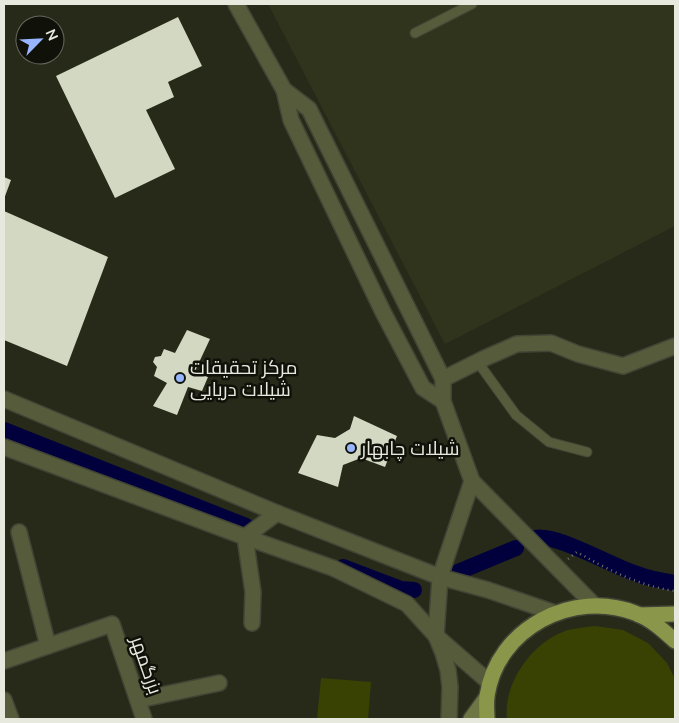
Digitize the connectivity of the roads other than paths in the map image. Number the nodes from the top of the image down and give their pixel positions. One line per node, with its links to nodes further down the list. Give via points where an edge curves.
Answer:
1 (236, 4): 4 (street)
2 (472, 4): 3 (lane)
3 (415, 33)
4 (284, 90): 5 (street, via 309,109); 6 (street, via 291,120)
5 (404, 300): 6 (street); 9 (street)
6 (383, 312): 11 (street, via 423,388)
7 (675, 346): 8 (street, via 623,366 551,343 517,344)
8 (478, 361): 9 (street); 13 (lane, via 516,415 549,442)
9 (443, 379): 11 (street)
10 (4, 399): 15 (street)
11 (443, 401): 14 (street)
12 (4, 447): 17 (street)
13 (587, 452)
14 (472, 481): 18 (street); 19 (street)
15 (277, 513): 17 (street); 18 (street)
16 (19, 532): 26 (street)
17 (245, 537): 23 (street, via 253,592); 24 (street, via 333,568 407,604)
18 (440, 577): 20 (street); 24 (street)
19 (594, 605): 20 (highway); 22 (highway)
20 (555, 613): 29 (highway, via 537,622 508,648)
21 (675, 614): 22 (highway)
22 (639, 615): 25 (highway)
23 (252, 623)
24 (436, 636): 29 (street); 32 (street, via 448,670)
25 (675, 641)
26 (48, 646): 27 (street); 30 (street, بزرگمهر, via 112,624)
27 (4, 661)
28 (219, 683): 30 (street)
29 (489, 690): 33 (main road); 34 (highway)
30 (138, 700): 31 (street, بزرگمهر)
31 (144, 719)
32 (449, 719)
33 (471, 719)
34 (487, 719)

